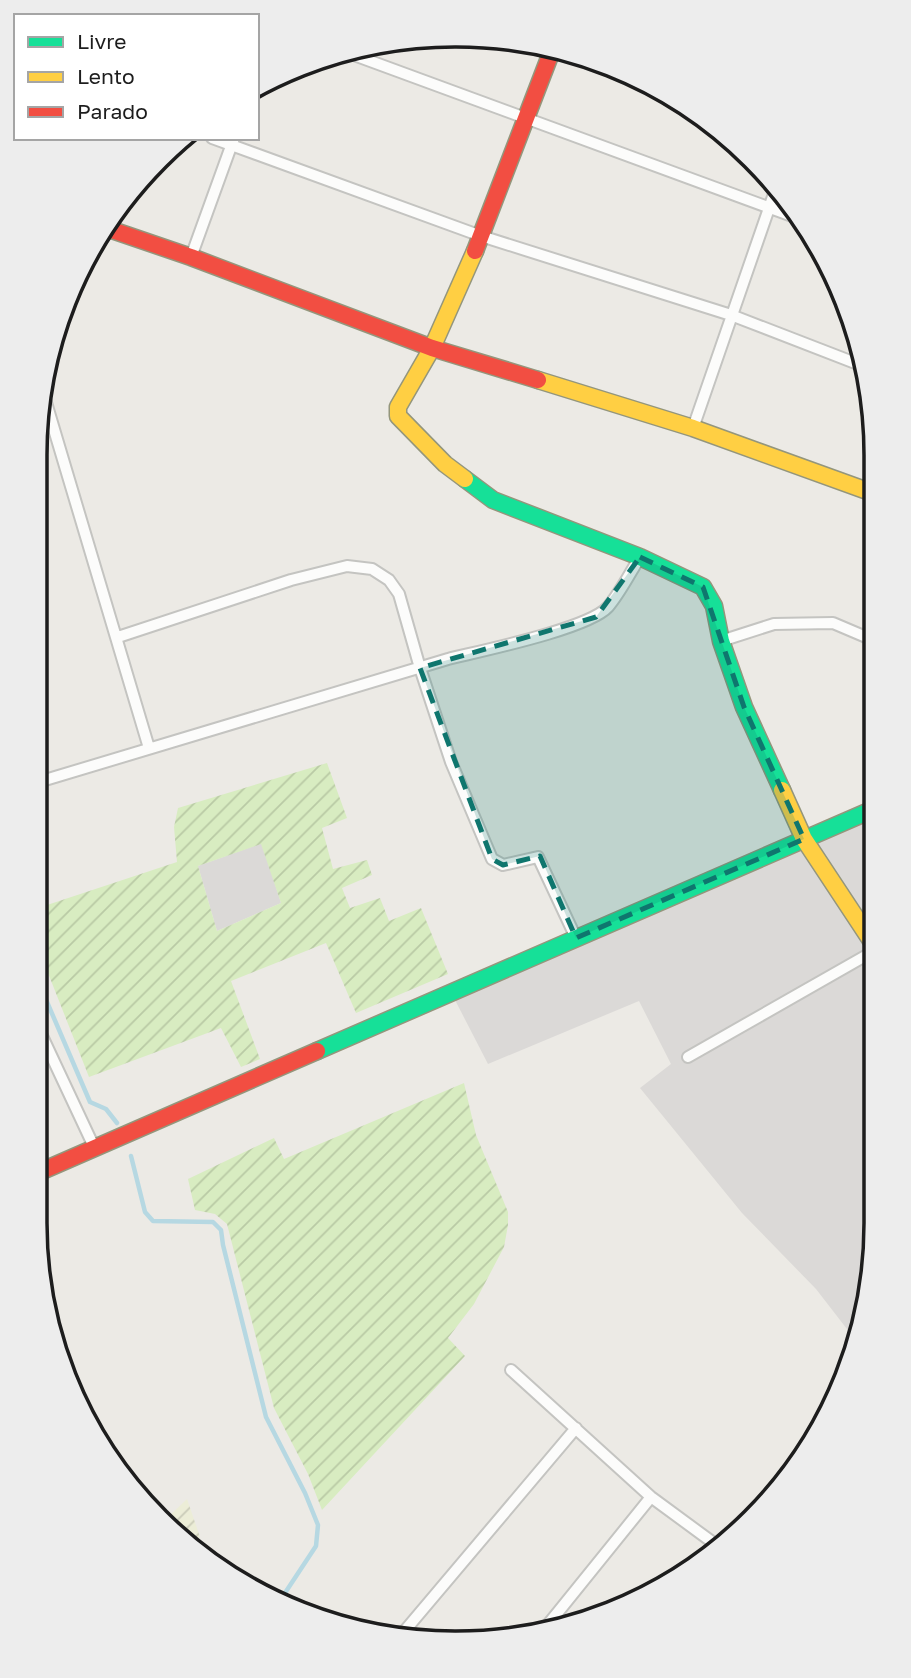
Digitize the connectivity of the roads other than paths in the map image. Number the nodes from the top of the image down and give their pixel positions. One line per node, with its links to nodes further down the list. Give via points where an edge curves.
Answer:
1 (362, 58): 3 (street)
2 (549, 58): 3 (street)
3 (526, 118): 6 (street); 9 (street)
4 (233, 142): 9 (street); 10 (street)
5 (772, 198): 6 (street)
6 (768, 206): 7 (street); 11 (street)
7 (782, 211)
8 (114, 232): 10 (street)
9 (481, 236): 11 (street); 12 (street)
10 (191, 257): 12 (street)
11 (731, 315): 13 (street); 15 (street)
12 (432, 348): 15 (street); 17 (street, via 397,411 445,464 493,500)
13 (853, 362)
14 (50, 414): 19 (street)
15 (692, 428): 16 (street)
16 (864, 490)
17 (640, 557): 20 (street, via 702,587 714,607); 21 (street, via 607,608 596,617)
18 (864, 636): 20 (street, via 833,623 774,624)
19 (118, 637): 21 (street, via 347,566 372,569 389,580 399,594); 22 (street)
20 (721, 641): 25 (street, via 744,707)
21 (420, 668): 22 (street); 27 (street, via 450,762 492,859 503,865 538,858)
22 (149, 748): 23 (street)
23 (47, 780)
24 (864, 813): 25 (street)
25 (804, 839): 26 (street); 27 (street)
26 (864, 930)
27 (576, 938): 31 (street)
28 (864, 957): 30 (street)
29 (47, 1047): 31 (street)
30 (688, 1057)
31 (94, 1149): 32 (street)
32 (47, 1169)
33 (511, 1370): 34 (street)
34 (576, 1428): 35 (street); 38 (street)
35 (651, 1497): 36 (street); 37 (street)
36 (710, 1541)
37 (553, 1619)
38 (407, 1628)

